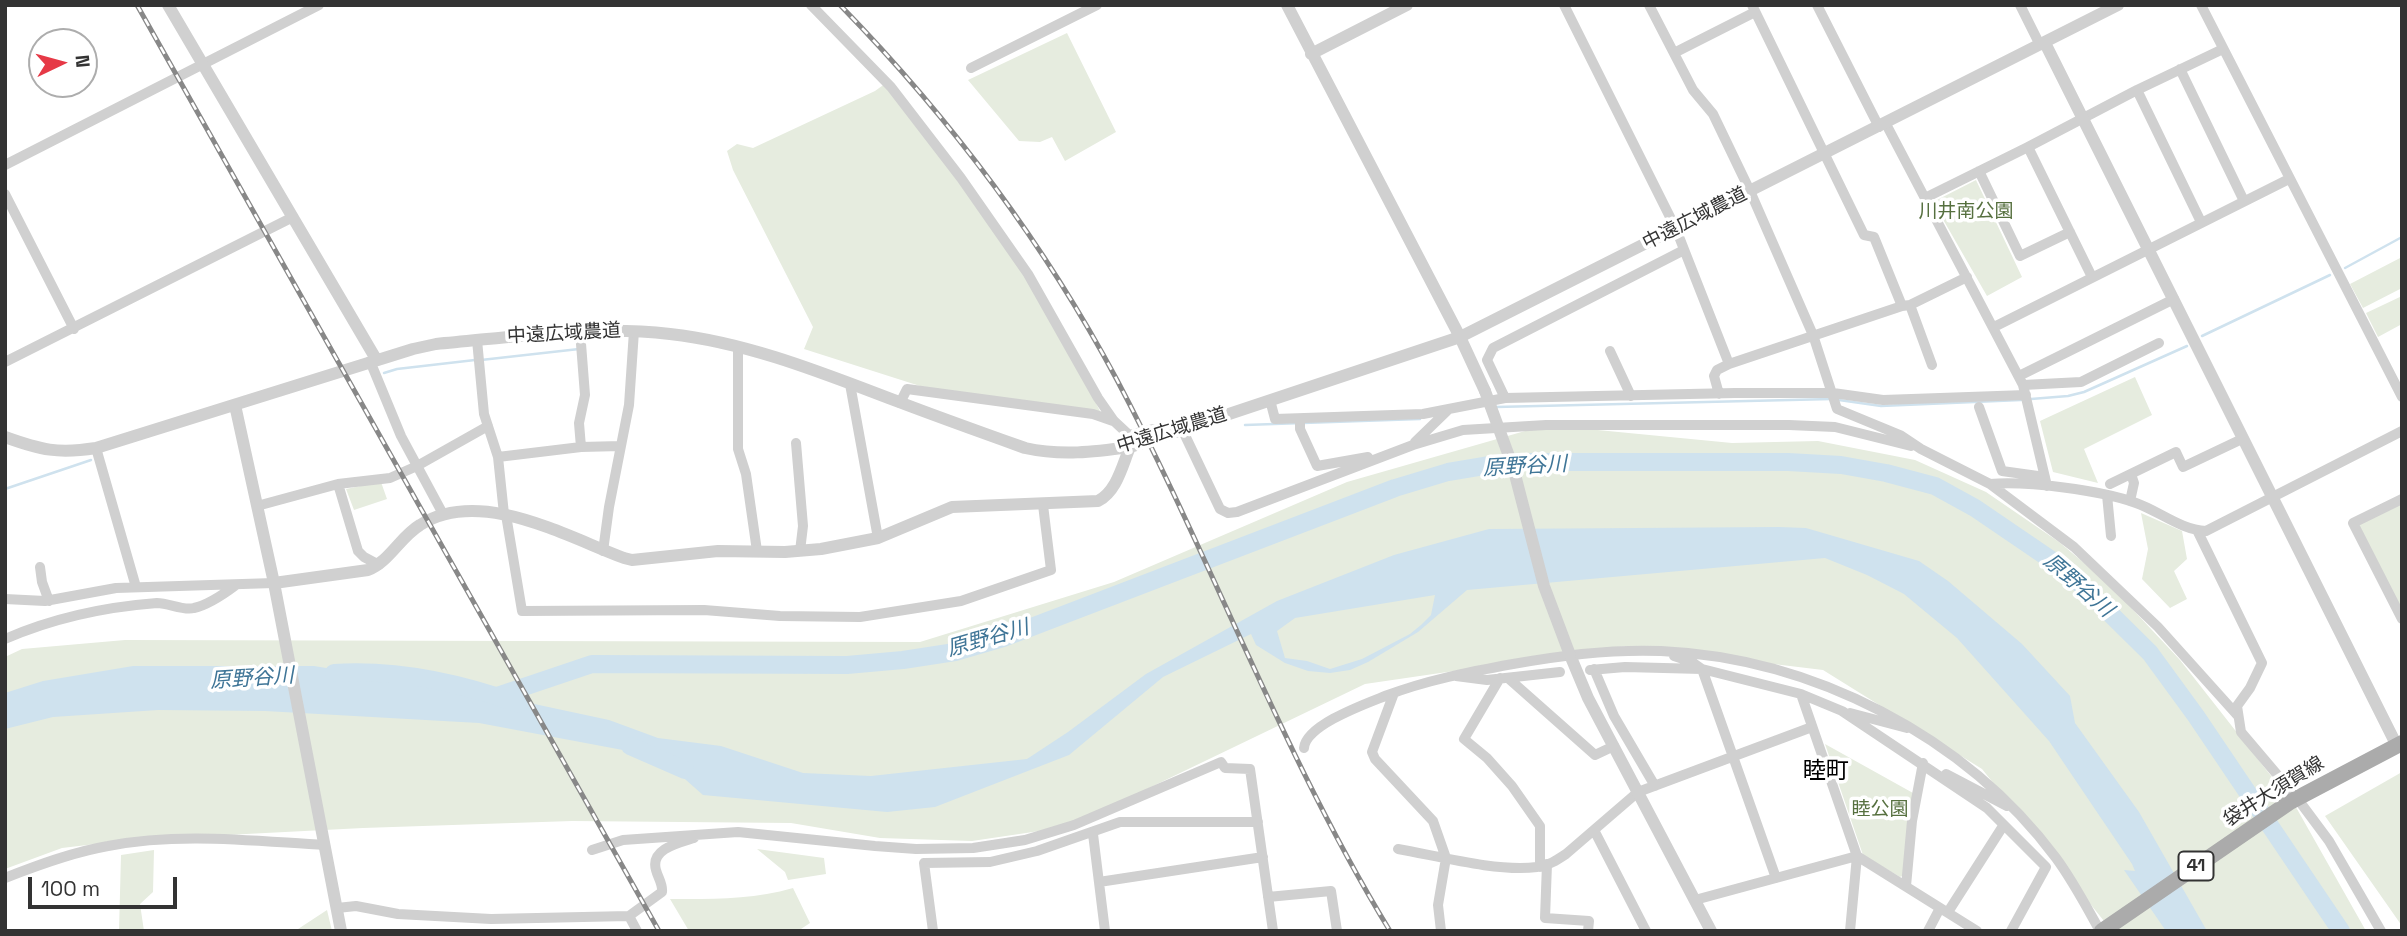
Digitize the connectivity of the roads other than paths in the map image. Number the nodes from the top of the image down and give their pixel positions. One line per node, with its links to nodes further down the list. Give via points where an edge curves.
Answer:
1 (168, 5): 18 (street)
2 (319, 5): 18 (street)
3 (811, 5): 70 (street, via 891,87 961,178 1028,274)
4 (1097, 5): 19 (street)
5 (1287, 5): 17 (street)
6 (1407, 5): 17 (street)
7 (1564, 5): 35 (street)
8 (1649, 5): 16 (street)
9 (1817, 5): 23 (street)
10 (2020, 5): 14 (street)
11 (2118, 5): 14 (street, 中遠広域農道)
12 (2201, 5): 15 (street)
13 (1753, 9): 16 (street); 25 (street)
14 (2043, 44): 22 (street); 23 (street, 中遠広域農道)
15 (2223, 49): 20 (street); 28 (street)
16 (1674, 53): 29 (street, via 1692,90 1713,114)
17 (1311, 54): 48 (street)
18 (201, 65): 26 (street); 33 (street)
19 (971, 68)
20 (2180, 69): 21 (street); 32 (street)
21 (2137, 90): 22 (street); 34 (street)
22 (2082, 117): 24 (street); 37 (street)
23 (1883, 125): 25 (street, 中遠広域農道); 31 (street)
24 (2028, 147): 27 (street); 36 (street)
25 (1825, 154): 29 (street, 中遠広域農道); 42 (street, via 1864,235 1874,237)
26 (5, 165)
27 (1979, 171): 31 (street); 36 (street, via 2020,256)
28 (2289, 179): 32 (street); 62 (street)
29 (1750, 191): 35 (street, 中遠広域農道); 47 (street)
30 (5, 194): 44 (street)
31 (1925, 198): 39 (street)
32 (2244, 201): 34 (street)
33 (293, 217): 44 (street); 53 (street)
34 (2201, 222): 37 (street)
35 (1676, 229): 38 (street); 48 (street, 中遠広域農道)
36 (2070, 232): 40 (street)
37 (2148, 248): 40 (street); 41 (street)
38 (1684, 250): 55 (street); 63 (street, via 1493,348 1487,360)
39 (1967, 277): 42 (street); 43 (street)
40 (2092, 277): 43 (street)
41 (2174, 299): 58 (street); 76 (street)
42 (1906, 305): 47 (street); 56 (street)
43 (1994, 327): 58 (street)
44 (74, 329): 54 (street)
45 (580, 331): 46 (street, 中遠広域農道); 49 (street, 中遠広域農道); 80 (street, via 585,395 579,423)
46 (634, 331): 51 (street, 中遠広域農道); 79 (street)
47 (1813, 335): 55 (street); 59 (street)
48 (1460, 337): 64 (street, 中遠広域農道); 115 (street, bridge, via 1513,467 1544,586)
49 (477, 340): 53 (street, 中遠広域農道, via 436,344); 71 (street)
50 (2159, 343): 58 (street, via 2081,383)
51 (738, 347): 57 (street, 中遠広域農道); 103 (street, via 738,449)
52 (1610, 351): 61 (street)
53 (373, 360): 66 (street, 中遠広域農道); 86 (street)
54 (5, 362)
55 (1730, 364): 60 (street, via 1714,376)
56 (1933, 365)
57 (850, 384): 65 (street, 中遠広域農道); 101 (street)
58 (2023, 385): 59 (street, via 1883,400); 88 (street)
59 (1833, 393): 60 (street); 83 (street, via 1837,409 1900,435)
60 (1719, 394): 61 (street)
61 (1631, 396): 63 (street)
62 (2402, 397)
63 (1505, 398): 68 (street)
64 (1270, 400): 69 (street, via 1275,419); 72 (street, 中遠広域農道)
65 (900, 403): 70 (street, via 907,389 1093,414); 81 (street, 中遠広域農道, via 1045,452)
66 (235, 405): 82 (street, 中遠広域農道); 96 (street)
67 (1979, 407): 88 (street, via 2002,471)
68 (1450, 408): 69 (street, via 1423,414); 78 (street)
69 (1300, 419): 84 (street, via 1317,466)
70 (1114, 421): 75 (street, via 1129,435 1153,429)
71 (488, 426): 85 (street); 86 (street)
72 (1182, 429): 75 (street, 中遠広域農道); 84 (street, via 1220,509 1228,513)
73 (2402, 431): 92 (street)
74 (5, 437): 82 (street, 中遠広域農道, via 47,450)
75 (1157, 438): 81 (street, 中遠広域農道)
76 (2242, 439): 87 (street, via 2183,467 2176,452); 92 (street)
77 (796, 443): 104 (street, via 803,526)
78 (1413, 445): 83 (street, via 1463,430 1546,425 1789,425 1835,427); 84 (street)
79 (621, 446): 80 (street); 102 (street)
80 (581, 447): 85 (street)
81 (1130, 447): 95 (street, via 1107,497 1090,503)
82 (96, 449): 109 (street)
83 (1921, 449): 90 (street)
84 (1392, 453)
85 (498, 457): 98 (street)
86 (417, 466): 89 (street, via 390,478); 97 (street)
87 (2131, 474): 91 (street); 94 (street)
88 (2046, 482): 90 (street); 91 (street)
89 (338, 484): 96 (street); 105 (street, via 358,551)
90 (1990, 484): 123 (street, via 2074,547 2158,627)
91 (2108, 490): 94 (street); 100 (street)
92 (2271, 498): 99 (street, via 2206,531); 126 (street)
93 (2402, 499): 112 (street, via 2353,523)
94 (2130, 501): 99 (street)
95 (1043, 505): 98 (street, via 1051,570 961,601 860,617 704,610 522,611); 101 (street, via 952,507)
96 (257, 506): 107 (street)
97 (443, 514): 98 (street); 105 (street, via 418,526)
98 (505, 515): 102 (street)
99 (2197, 530): 123 (street, via 2262,663 2236,706)
100 (2111, 536)
101 (878, 538): 104 (street)
102 (603, 551): 103 (street, via 632,560)
103 (757, 551): 104 (street)
104 (800, 551)
105 (379, 565): 107 (street, via 356,574)
106 (40, 567): 111 (street)
107 (274, 583): 108 (street); 140 (street)
108 (236, 584): 109 (street); 113 (street, via 192,609 161,603 113,609 57,620)
109 (136, 587): 111 (street)
110 (6, 597): 111 (street)
111 (49, 601)
112 (2402, 620)
113 (5, 639)
114 (1660, 651): 115 (street); 116 (street); 125 (street, via 1776,671 1861,700)
115 (1570, 655): 118 (street); 127 (street)
116 (1702, 669): 121 (street); 129 (street); 131 (street, via 1592,670)
117 (1560, 672): 119 (street)
118 (1451, 675): 119 (street); 120 (street)
119 (1504, 678): 127 (street, via 1595,755); 146 (street, via 1464,739 1504,777 1540,826)
120 (1394, 693): 128 (street, via 1327,722 1310,733); 145 (street, via 1372,752 1433,821)
121 (1801, 694): 122 (street); 124 (street)
122 (1843, 711): 125 (street); 130 (street)
123 (2238, 716): 133 (street, via 2241,732)
124 (1812, 727): 129 (street); 143 (street)
125 (1921, 733): 134 (street)
126 (2399, 745): 133 (main road, 袋井大須賀線 / 41)
127 (1614, 747): 132 (street)
128 (1304, 748)
129 (1733, 757): 131 (street); 148 (street)
130 (1923, 763): 134 (street); 136 (street, via 1987,808); 150 (street)
131 (1655, 786): 132 (street)
132 (1638, 792): 137 (street); 152 (street)
133 (2293, 800): 170 (main road, 袋井大須賀線 / 41); 171 (street, via 2329,841)
134 (2015, 810): 170 (street, via 2057,858)
135 (1258, 822): 138 (street, via 1250,769 1225,768 1221,762 1074,825 1025,840 973,848 916,849); 139 (street, via 1120,822); 144 (street)
136 (2003, 826): 154 (street); 169 (street, via 2046,867)
137 (1594, 830): 146 (street); 164 (street)
138 (712, 833): 142 (street, via 623,840); 155 (street, via 659,853 655,859 662,892)
139 (1093, 834): 149 (street); 158 (street, via 990,862 923,863)
140 (324, 840): 147 (street, via 182,838 109,845); 153 (street)
141 (1398, 849): 145 (street)
142 (592, 850)
143 (1857, 856): 148 (street); 150 (street); 166 (street)
144 (1263, 857): 149 (street); 151 (street)
145 (1446, 858): 146 (street); 162 (street, via 1438,905)
146 (1543, 866): 163 (street, via 1545,918 1589,921)
147 (5, 878)
148 (1776, 878): 152 (street)
149 (1099, 882): 159 (street)
150 (1906, 886): 154 (street)
151 (1268, 897): 160 (street); 161 (street, via 1331,891)
152 (1695, 900): 165 (street)
153 (337, 908): 155 (street, via 491,919); 156 (street)
154 (1944, 910): 167 (street); 168 (street)
155 (628, 916): 157 (street)
156 (341, 931)
157 (637, 931)
158 (933, 931)
159 (1105, 931)
160 (1273, 931)
161 (1336, 931)
162 (1441, 931)
163 (1588, 931)
164 (1646, 931)
165 (1711, 931)
166 (1850, 931)
167 (1928, 931)
168 (1977, 931)
169 (2011, 931)
170 (2101, 931)
171 (2381, 931)

